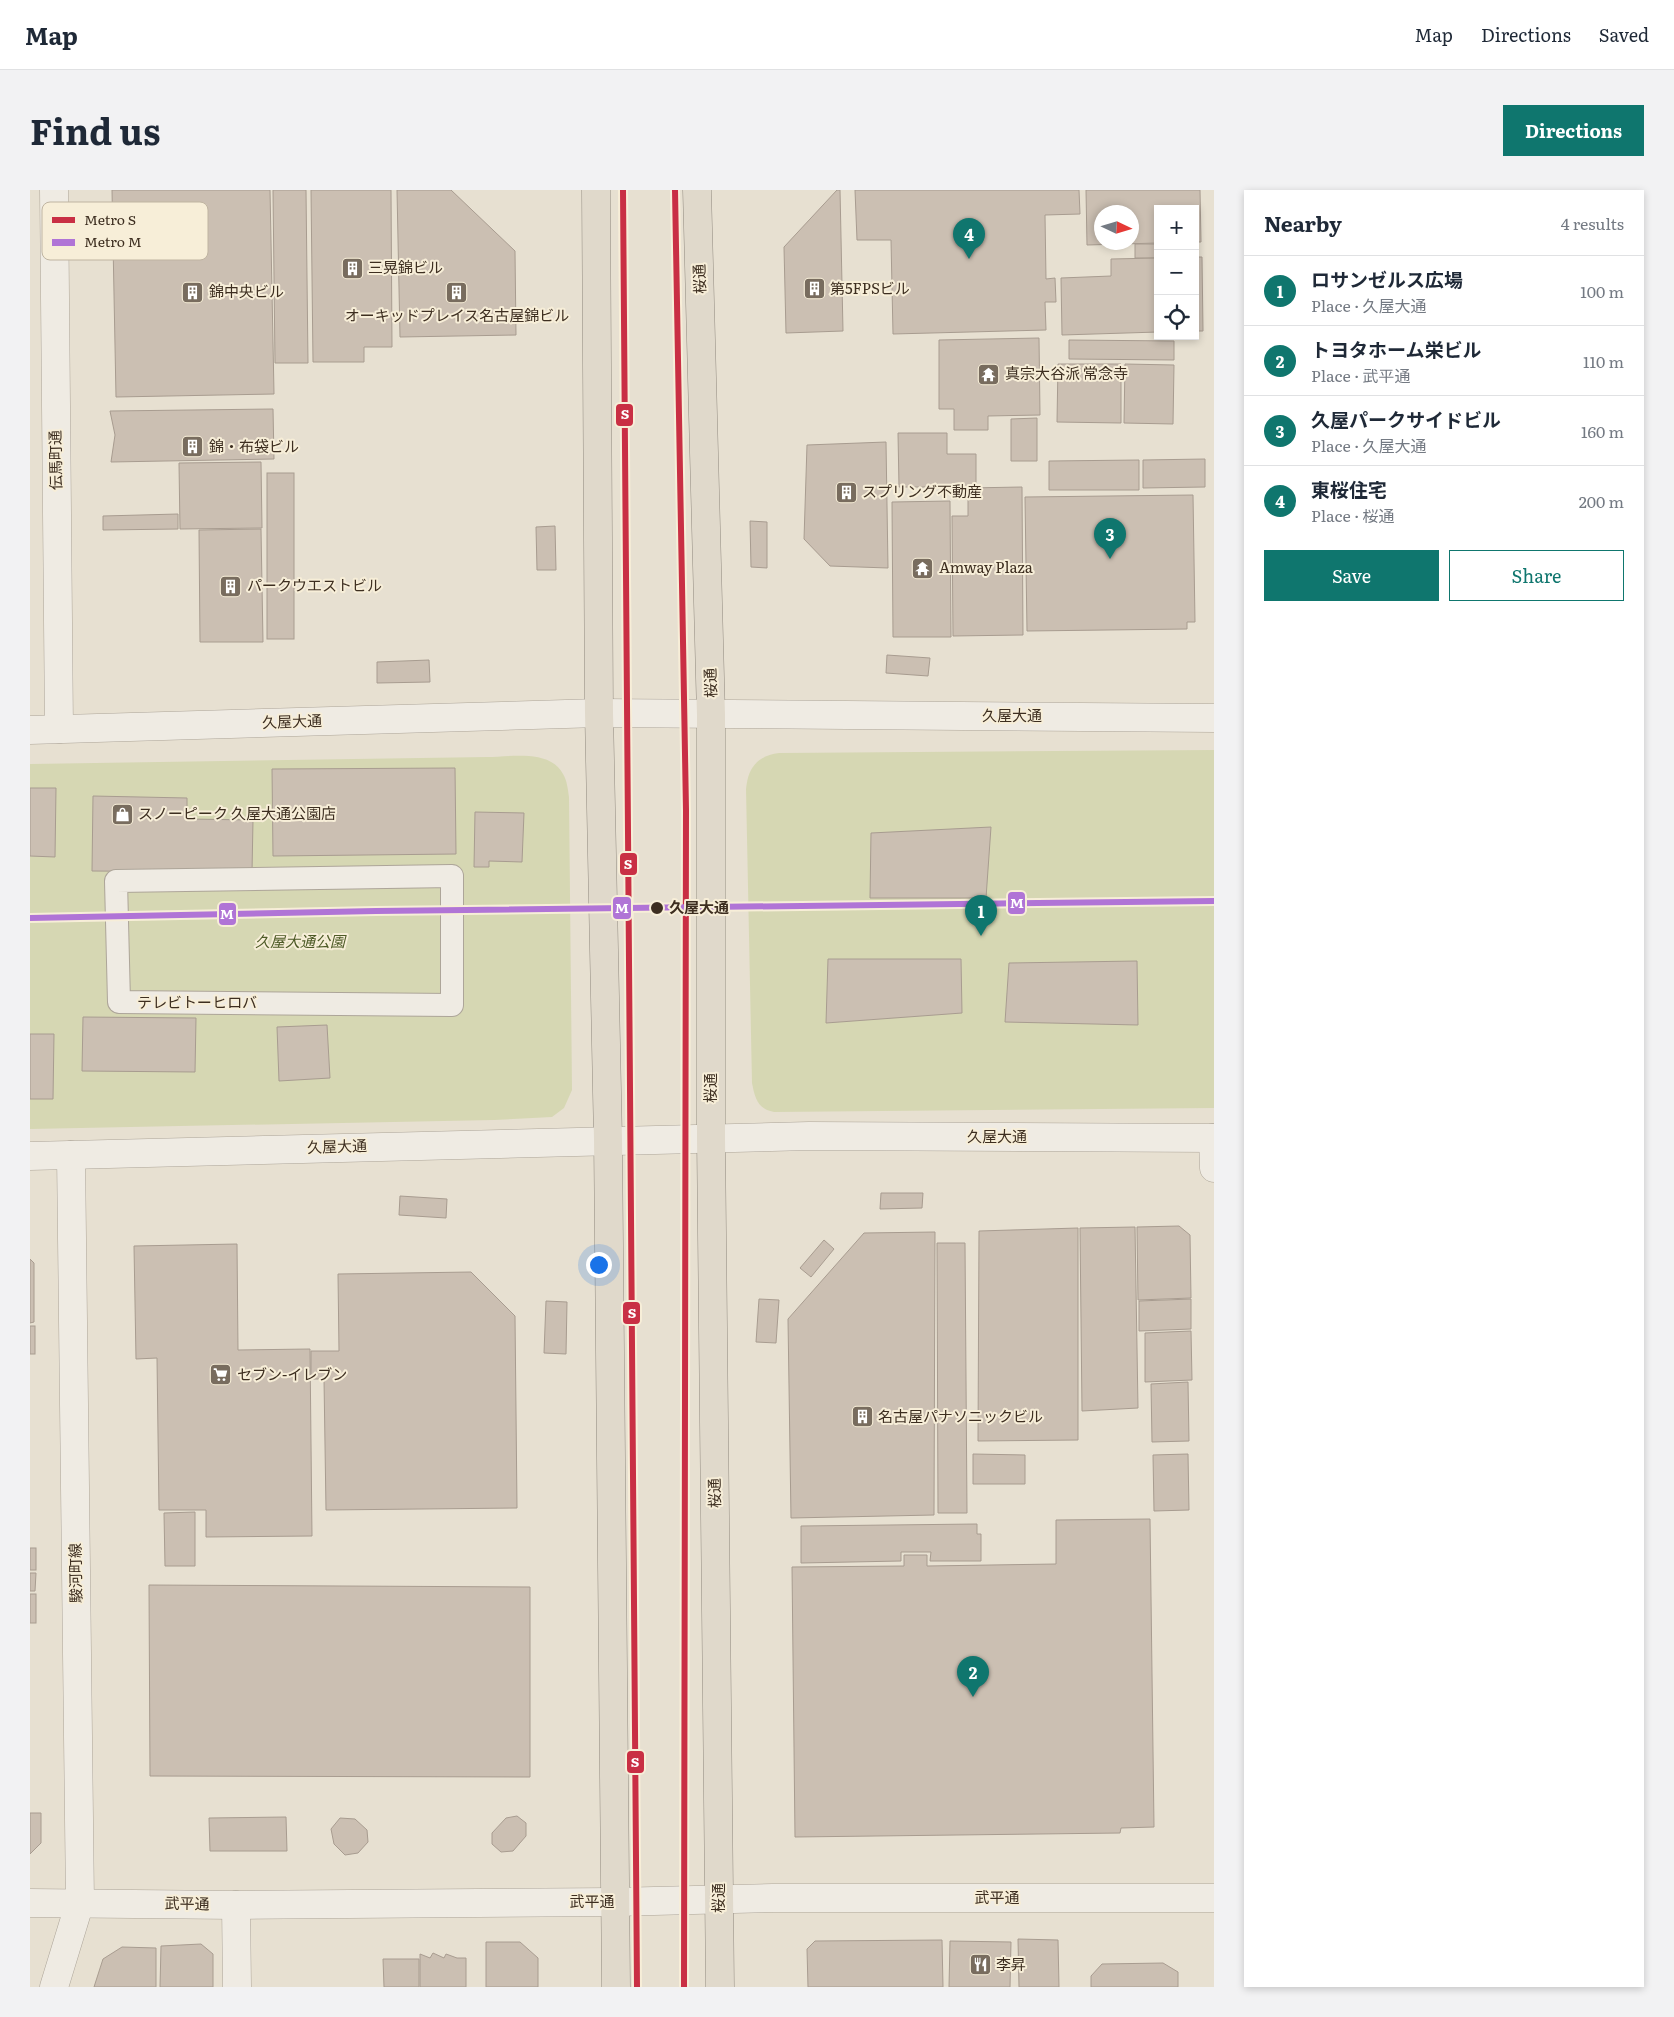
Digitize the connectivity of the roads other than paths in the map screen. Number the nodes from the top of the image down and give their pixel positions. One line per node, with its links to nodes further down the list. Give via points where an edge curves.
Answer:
1 (596, 190): 4 (highway)
2 (697, 190): 5 (highway, 桜通)
3 (55, 260): 7 (street, 伝馬町通)
4 (599, 713): 5 (street, 久屋大通); 7 (street, 久屋大通); 11 (highway)
5 (711, 715): 6 (street, 久屋大通); 12 (highway, 桜通)
6 (1214, 718)
7 (59, 729): 8 (street, 久屋大通)
8 (30, 730)
9 (452, 876): 9 (street, テレビトーヒロバ, via 116,881 119,1002 452,1005)
10 (1214, 1138): 12 (street, 久屋大通, via 809,1136); 15 (street)
11 (608, 1139): 12 (street, 久屋大通); 13 (street, 久屋大通); 19 (highway)
12 (711, 1139): 17 (highway, 桜通)
13 (71, 1155): 14 (street, 久屋大通); 18 (street, 駿河町線)
14 (30, 1156)
15 (1214, 1168)
16 (1214, 1898): 17 (street, 武平通)
17 (719, 1899): 19 (street, 武平通); 25 (highway, 桜通)
18 (80, 1902): 20 (street, 武平通); 21 (street, 武平通); 22 (street, 駿河町線)
19 (614, 1902): 21 (street, 武平通); 24 (highway)
20 (30, 1903)
21 (236, 1905): 23 (street)
22 (54, 1987)
23 (237, 1987)
24 (616, 1987)
25 (720, 1987)

